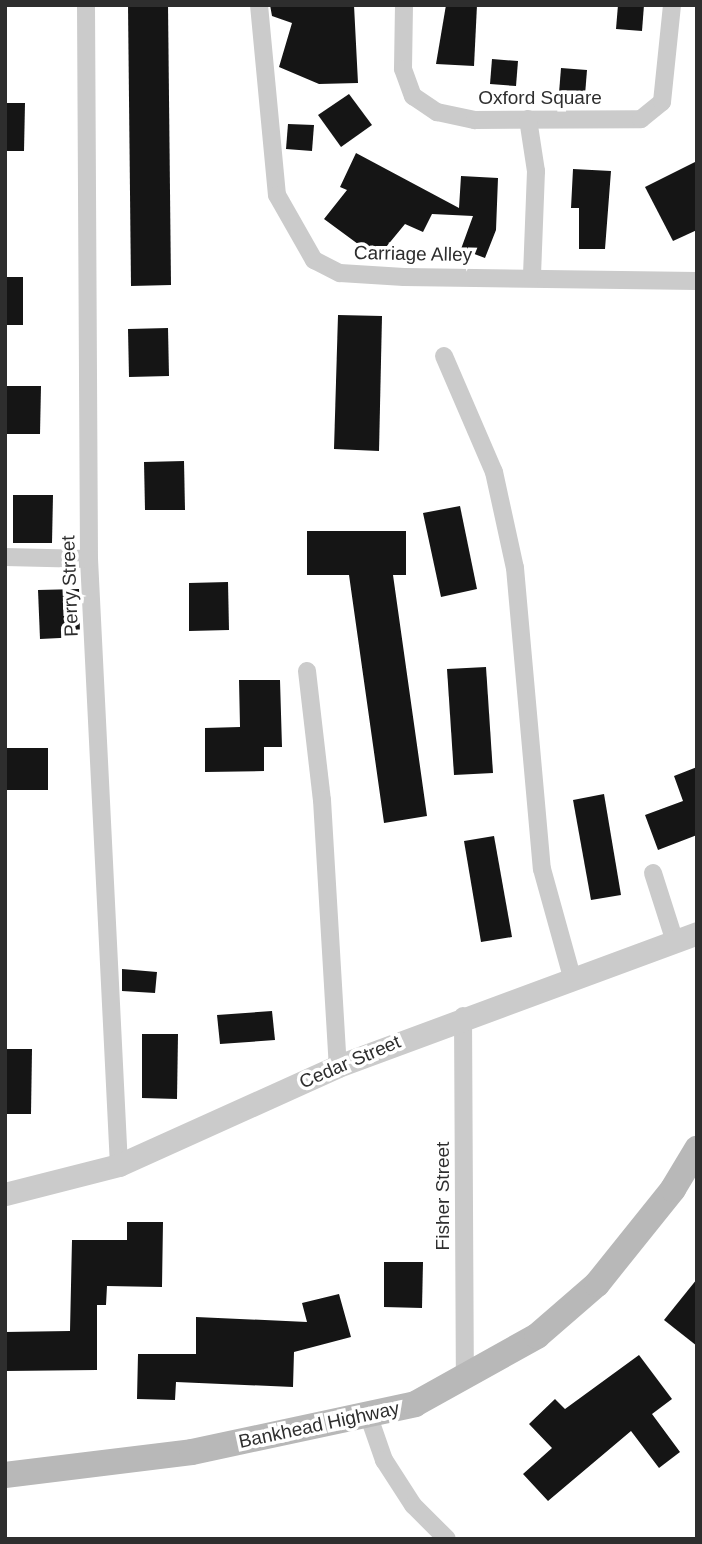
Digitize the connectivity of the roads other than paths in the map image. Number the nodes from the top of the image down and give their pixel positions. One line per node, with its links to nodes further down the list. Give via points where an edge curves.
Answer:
1 (86, 5): 10 (street, Perry Street)
2 (259, 5): 6 (street, Carriage Alley, via 277,195 314,260 340,273)
3 (404, 5): 5 (street, Oxford Square, via 403,69 413,96 437,112)
4 (673, 5): 5 (street, Oxford Square, via 662,102 641,119)
5 (528, 119): 6 (street, via 536,171)
6 (532, 276): 7 (street, Carriage Alley)
7 (697, 281)
8 (444, 356): 15 (street, via 494,472 515,568 542,869)
9 (5, 557): 10 (street)
10 (89, 559): 19 (street, Perry Street)
11 (307, 671): 17 (street, via 322,800)
12 (653, 873): 14 (street)
13 (697, 933): 14 (street, Cedar Street)
14 (675, 942): 15 (street, Cedar Street)
15 (572, 977): 16 (street, Cedar Street)
16 (463, 1016): 17 (street, Cedar Street); 21 (street, Fisher Street)
17 (338, 1066): 19 (street, Cedar Street)
18 (697, 1149): 21 (main road, Bankhead Highway, via 673,1189 597,1284 537,1336)
19 (119, 1165): 20 (street, Cedar Street)
20 (5, 1194)
21 (465, 1376): 22 (main road, Bankhead Highway, via 415,1404)
22 (369, 1417): 23 (main road, Bankhead Highway, via 192,1452); 24 (street, via 391,1471)
23 (5, 1475)
24 (447, 1539)

